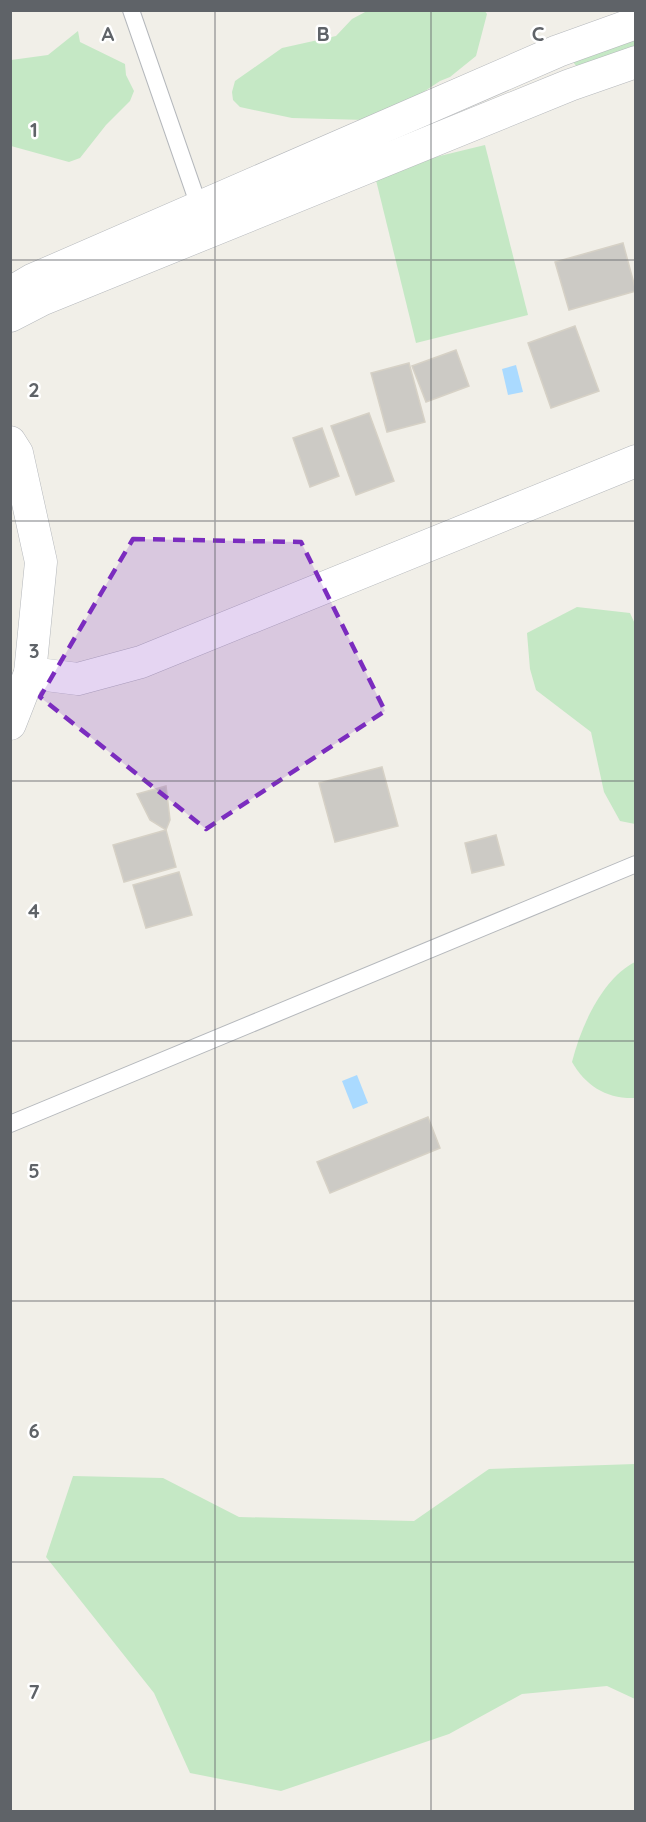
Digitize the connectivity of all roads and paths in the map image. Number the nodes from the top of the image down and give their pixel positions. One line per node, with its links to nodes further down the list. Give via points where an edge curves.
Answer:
1 (131, 10): 5 (lane)
2 (636, 24): 4 (street)
3 (636, 62): 4 (street)
4 (564, 68): 5 (street)
5 (204, 220): 6 (street, via 32,280); 7 (street)
6 (10, 293)
7 (10, 316)
8 (10, 442): 10 (street, via 17,453 41,562)
9 (636, 461): 10 (street, via 141,662 78,679)
10 (30, 673): 11 (street)
11 (10, 724)
12 (636, 864): 13 (lane)
13 (10, 1124)

